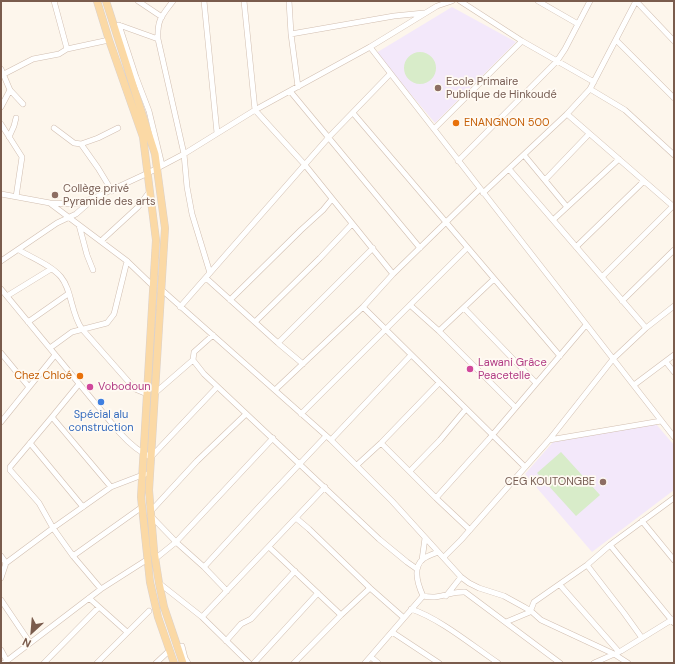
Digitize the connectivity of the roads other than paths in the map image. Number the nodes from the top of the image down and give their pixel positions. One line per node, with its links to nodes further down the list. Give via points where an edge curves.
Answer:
1 (54, 1): 26 (street)
2 (97, 1): 21 (main road)
3 (106, 1): 57 (main road)
4 (140, 1): 17 (street)
5 (173, 1): 17 (street)
6 (244, 1): 38 (street)
7 (290, 1): 19 (street)
8 (440, 1): 15 (street)
9 (452, 1): 15 (street)
10 (460, 1): 24 (street)
11 (538, 1): 18 (street)
12 (590, 1): 18 (street)
13 (636, 1): 22 (street); 23 (street)
14 (203, 2): 46 (street)
15 (437, 6): 16 (street)
16 (425, 13): 19 (street); 25 (street)
17 (162, 17): 20 (street, via 158,25)
18 (578, 24): 27 (street)
19 (291, 34): 31 (street)
20 (158, 39): 51 (street); 57 (street, via 119,25 152,121)
21 (108, 40): 26 (street); 59 (main road, via 142,137)
22 (616, 40): 30 (street); 35 (street)
23 (674, 40)
24 (522, 42): 27 (street); 45 (street)
25 (370, 47): 29 (street); 31 (street)
26 (67, 49): 28 (street)
27 (557, 61): 30 (street); 55 (street)
28 (2, 72): 33 (street)
29 (390, 74): 39 (street); 45 (street)
30 (594, 82): 32 (street)
31 (298, 87): 34 (street)
32 (590, 89): 40 (street); 53 (street, via 625,110)
33 (10, 90): 36 (street); 37 (street)
34 (290, 92): 38 (street); 49 (street)
35 (674, 98)
36 (23, 104)
37 (1, 107)
38 (255, 110): 46 (street); 56 (street)
39 (352, 113): 49 (street); 74 (street)
40 (566, 114): 47 (street); 52 (street)
41 (16, 118): 48 (street)
42 (1, 124): 48 (street)
43 (54, 128): 50 (street, via 74,143)
44 (118, 128): 50 (street)
45 (434, 129): 55 (street)
46 (217, 133): 51 (street)
47 (589, 134): 54 (street); 60 (street)
48 (9, 137): 66 (street, via 22,157)
49 (329, 137): 56 (street); 80 (street)
50 (81, 144): 62 (street)
51 (184, 154): 57 (street); 89 (street, via 192,214)
52 (524, 155): 58 (street); 60 (street)
53 (674, 155)
54 (619, 159): 61 (street); 71 (street)
55 (458, 161): 64 (street)
56 (305, 165): 68 (street); 89 (street)
57 (159, 167): 59 (street); 94 (main road, via 165,228)
58 (509, 169): 64 (street); 73 (street)
59 (148, 173): 62 (street); 63 (main road)
60 (545, 180): 71 (street)
61 (644, 181): 70 (street); 78 (street)
62 (112, 191): 67 (street)
63 (150, 191): 77 (street, via 138,207); 92 (main road, via 156,240)
64 (482, 191): 74 (street); 106 (street)
65 (1, 194): 66 (street)
66 (16, 197): 69 (street)
67 (92, 199): 69 (street, via 75,204); 72 (street, via 80,211)
68 (332, 199): 75 (street); 97 (street)
69 (50, 203): 72 (street)
70 (674, 206): 90 (street)
71 (567, 207): 73 (street)
72 (69, 217): 76 (street); 82 (street)
73 (553, 220): 78 (street)
74 (446, 222): 80 (street); 81 (street)
75 (352, 224): 79 (street); 105 (street)
76 (79, 225): 77 (street); 87 (street)
77 (101, 241): 85 (street)
78 (576, 247): 90 (street)
79 (373, 248): 88 (street); 112 (street)
80 (420, 248): 88 (street)
81 (467, 248): 91 (street); 99 (street)
82 (19, 250): 84 (street); 86 (street)
83 (674, 250): 98 (street)
84 (1, 261)
85 (127, 261): 92 (street); 108 (street, via 114,314 106,323)
86 (51, 269): 95 (street, via 60,276); 96 (street)
87 (93, 270)
88 (393, 274): 102 (street)
89 (208, 275): 97 (street); 101 (street)
90 (602, 276): 98 (street)
91 (494, 279): 103 (street); 118 (street)
92 (153, 286): 131 (main road)
93 (1, 289): 96 (street)
94 (162, 290): 101 (street); 132 (main road)
95 (68, 294): 104 (street); 108 (street, via 77,322)
96 (7, 296): 104 (street)
97 (230, 300): 105 (street)
98 (622, 301): 107 (street)
99 (410, 304): 109 (street); 110 (street)
100 (674, 306): 107 (street)
101 (180, 307): 111 (street)
102 (363, 307): 109 (street); 122 (street)
103 (464, 308): 110 (street); 125 (street)
104 (28, 322): 113 (street)
105 (255, 322): 112 (street)
106 (586, 325): 118 (street); 119 (street)
107 (646, 328): 119 (street)
108 (82, 329): 113 (street, via 72,332); 131 (street, via 135,389)
109 (386, 329): 116 (street); 136 (street)
110 (439, 331): 133 (street)
111 (213, 335): 120 (street, via 194,352); 130 (street)
112 (278, 343): 122 (street)
113 (50, 348): 115 (street)
114 (1, 354): 128 (street)
115 (55, 355): 126 (street); 128 (street)
116 (411, 355): 124 (street); 143 (street)
117 (674, 355): 121 (street)
118 (560, 356): 125 (street)
119 (613, 359): 127 (street); 144 (street)
120 (193, 360): 129 (street); 132 (street)
121 (666, 362): 123 (street); 127 (street)
122 (302, 364): 130 (street)
123 (674, 372)
124 (439, 383): 134 (street); 146 (street)
125 (536, 383): 133 (street)
126 (79, 384): 137 (street); 147 (street, via 126,441)
127 (634, 386): 138 (street)
128 (29, 387): 139 (street)
129 (217, 387): 135 (street); 148 (street)
130 (275, 390): 136 (street)
131 (146, 394): 147 (main road)
132 (154, 394): 148 (main road)
133 (515, 407): 140 (street)
134 (466, 409): 140 (street); 153 (street)
135 (246, 414): 142 (street); 161 (street, via 197,461)
136 (301, 414): 143 (street)
137 (52, 417): 145 (street); 155 (street)
138 (661, 421): 141 (street); 144 (street)
139 (1, 422)
140 (493, 434): 151 (street); 157 (street)
141 (674, 437)
142 (273, 438): 149 (street); 167 (street)
143 (328, 438): 149 (street); 150 (street)
144 (549, 440): 151 (street)
145 (30, 442): 159 (street); 164 (street, via 10,470 40,503)
146 (381, 443): 150 (street); 153 (street)
147 (143, 454): 148 (street); 154 (main road)
148 (151, 457): 152 (main road)
149 (301, 464): 156 (street); 179 (street)
150 (357, 466): 166 (street)
151 (525, 467): 165 (street)
152 (150, 472): 154 (street); 161 (main road)
153 (410, 472): 157 (street)
154 (142, 475): 155 (street); 160 (main road)
155 (111, 487): 159 (street)
156 (325, 487): 162 (street); 180 (street, via 379,539)
157 (436, 498): 165 (street)
158 (674, 500): 163 (street)
159 (83, 507): 164 (street)
160 (142, 507): 172 (street); 174 (main road)
161 (151, 514): 167 (street); 174 (main road)
162 (296, 518): 169 (street); 187 (street)
163 (642, 521): 168 (street); 176 (street)
164 (53, 528): 172 (street); 177 (street)
165 (470, 530): 173 (street)
166 (426, 538): 170 (street); 175 (street)
167 (176, 542): 174 (street); 179 (street)
168 (610, 545): 178 (street); 203 (street)
169 (268, 547): 181 (street); 189 (street)
170 (438, 552): 173 (street); 175 (street)
171 (1, 556): 177 (street)
172 (73, 556): 188 (street)
173 (444, 557): 182 (street)
174 (151, 559): 184 (main road); 188 (street); 212 (main road, via 150,582 158,617)
175 (422, 560): 180 (street)
176 (674, 560)
177 (6, 563): 183 (street)
178 (587, 565): 186 (street); 207 (street)
179 (204, 567): 189 (street)
180 (417, 569): 192 (street, via 418,586)
181 (294, 571): 191 (street); 208 (street, via 251,619 241,624)
182 (461, 576): 185 (street); 193 (street)
183 (1, 578)
184 (159, 583): 201 (street); 220 (main road, via 164,607)
185 (469, 583): 190 (street); 199 (street, via 504,596)
186 (560, 585): 199 (street, via 534,602); 213 (street)
187 (370, 588): 200 (street); 202 (street)
188 (101, 589): 194 (street)
189 (226, 591): 201 (street)
190 (465, 592): 193 (street); 204 (street)
191 (318, 593): 200 (street); 223 (street)
192 (423, 596): 193 (street); 197 (street)
193 (446, 596)
194 (89, 598): 196 (street); 209 (street)
195 (1, 600): 209 (street)
196 (99, 607): 205 (street); 216 (street)
197 (411, 609): 202 (street); 228 (street, via 439,623)
198 (149, 611): 205 (street)
199 (531, 611): 204 (street); 213 (street, via 541,620 561,630)
200 (340, 615): 224 (street)
201 (202, 618): 208 (street)
202 (404, 618): 206 (street)
203 (673, 621): 207 (street)
204 (506, 622): 229 (street)
205 (128, 632): 217 (street)
206 (392, 632): 214 (street); 227 (street)
207 (642, 638): 213 (street)
208 (226, 641): 222 (street)
209 (30, 644): 215 (street)
210 (182, 646): 221 (street)
211 (1, 650): 215 (street)
212 (170, 650): 218 (street); 219 (main road)
213 (616, 653): 230 (street); 231 (street)
214 (371, 657): 225 (street); 226 (street)
215 (6, 662)
216 (44, 663)
217 (97, 663)
218 (156, 663)
219 (174, 663)
220 (183, 663)
221 (188, 663)
222 (249, 663)
223 (254, 663)
224 (294, 663)
225 (365, 663)
226 (378, 663)
227 (440, 663)
228 (498, 663)
229 (560, 663)
230 (594, 663)
231 (628, 663)

